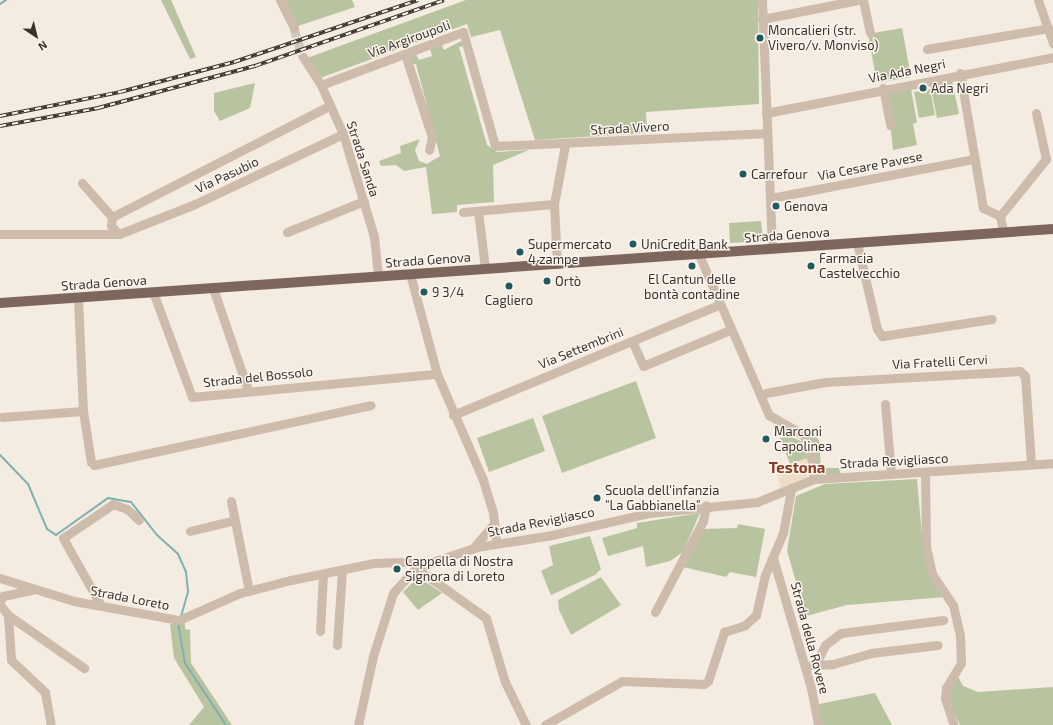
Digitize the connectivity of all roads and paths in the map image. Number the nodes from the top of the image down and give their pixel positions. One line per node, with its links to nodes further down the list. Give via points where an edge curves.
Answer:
1 (280, 0): 7 (street)
2 (762, 0): 6 (street)
3 (858, 0): 6 (street)
4 (863, 0): 9 (street)
5 (1038, 0): 8 (street)
6 (762, 19): 19 (street)
7 (294, 28)
8 (1048, 28): 10 (street); 11 (street)
9 (870, 32)
10 (1053, 43)
11 (927, 49)
12 (405, 54): 16 (street, Via Argiroupoli); 25 (street, Via Argiroupoli, via 463,32); 26 (street, via 432,137)
13 (303, 57): 16 (street, Strada Sanda)
14 (1053, 57): 15 (street, Via Ada Negri)
15 (960, 73): 17 (street, Via Ada Negri); 27 (street)
16 (321, 85): 23 (street, Strada Sanda)
17 (883, 88): 19 (street, Via Ada Negri); 21 (street)
18 (325, 108): 35 (street, Via Pasubio)
19 (766, 113): 22 (street)
20 (1036, 113): 34 (street, via 1046,159)
21 (890, 125)
22 (767, 133): 24 (street, Strada Vivero); 29 (street)
23 (343, 134): 30 (street, Strada Sanda); 40 (street, Via Pasubio, via 195,204)
24 (565, 145): 25 (street, Strada Vivero); 31 (street)
25 (495, 146)
26 (428, 150)
27 (974, 159): 29 (street, Via Cesare Pavese); 34 (street, via 983,208)
28 (82, 183): 35 (street)
29 (771, 198): 42 (street)
30 (364, 201): 37 (street); 47 (street, Strada Sanda, via 374,237)
31 (554, 204): 32 (street); 44 (street)
32 (478, 211): 33 (street); 45 (street)
33 (463, 212)
34 (1000, 216): 38 (street)
35 (112, 217): 40 (street, via 111,226)
36 (1053, 229): 38 (main road, Strada Genova)
37 (287, 232)
38 (1003, 232): 41 (main road, Strada Genova)
39 (0, 234): 40 (street, Via Pasubio)
40 (119, 234)
41 (857, 243): 42 (main road, Strada Genova); 53 (street, via 877,329 882,336)
42 (772, 249): 43 (main road, Strada Genova)
43 (699, 255): 44 (main road, Strada Genova); 52 (street)
44 (557, 264): 45 (main road, Strada Genova)
45 (485, 268): 46 (main road, Strada Genova)
46 (410, 274): 47 (main road, Strada Genova); 56 (street)
47 (378, 276): 48 (main road, Strada Genova)
48 (213, 288): 49 (main road, Strada Genova); 57 (street)
49 (153, 292): 50 (main road, Strada Genova); 57 (street, Strada del Bossolo, via 192,397)
50 (78, 298): 51 (main road, Strada Genova); 61 (street)
51 (0, 303)
52 (718, 306): 54 (street); 55 (street, Via Settembrini)
53 (992, 319)
54 (730, 330): 55 (street, via 643,366); 68 (street, via 769,415 802,434 809,443)
55 (632, 341): 62 (street, Via Settembrini)
56 (437, 374): 57 (street, Strada del Bossolo); 62 (street)
57 (248, 390)
58 (766, 393): 65 (street, Via Fratelli Cervi, via 825,382 1020,371 1025,376)
59 (885, 404): 67 (street)
60 (371, 405): 61 (street, via 94,465 90,462)
61 (83, 411): 63 (street)
62 (453, 414): 74 (street, via 483,480)
63 (2, 417)
64 (1053, 463): 65 (street, Strada Revigliasco)
65 (1031, 464): 66 (street, Strada Revigliasco)
66 (925, 473): 67 (street, Strada Revigliasco); 101 (street, via 926,547 932,574 953,605 960,635 961,663 946,688 945,698)
67 (891, 474): 68 (street, Strada Revigliasco)
68 (814, 479): 69 (street, Strada Revigliasco)
69 (791, 490): 71 (street, Strada Revigliasco, via 757,502); 78 (street, via 783,533)
70 (231, 501): 73 (street)
71 (706, 505): 76 (street, Strada Revigliasco); 88 (street, via 702,521)
72 (139, 520): 86 (street, via 127,509 113,504 63,538)
73 (235, 520): 75 (street); 84 (street)
74 (494, 523): 76 (street); 77 (street, via 485,538)
75 (190, 531)
76 (496, 543): 77 (street, Strada Revigliasco)
77 (472, 549): 79 (street, Strada Revigliasco)
78 (773, 558): 99 (street, via 756,615 745,625 724,632 711,675 704,684 622,680); 100 (street, Strada della Rovere, via 811,688)
79 (421, 566): 80 (street, Strada Loreto, via 410,562 390,563); 97 (street, Strada Revigliasco, via 393,593 372,656); 98 (street, via 423,573 486,618 504,682)
80 (342, 570): 81 (street, Strada Loreto); 93 (street)
81 (323, 574): 84 (street, Strada Loreto); 91 (street)
82 (0, 578): 83 (street, Strada Loreto)
83 (37, 589): 85 (street, via 12,593); 86 (street, Strada Loreto)
84 (249, 591): 86 (street, Strada Loreto, via 178,619)
85 (0, 601)
86 (100, 604)
87 (0, 605): 89 (street)
88 (655, 612)
89 (8, 615): 92 (street); 95 (street)
90 (943, 620): 94 (street, via 841,633 825,645 812,665 833,664 871,653)
91 (320, 631)
92 (4, 635): 96 (street, via 10,660 45,692)
93 (337, 644)
94 (938, 645)
95 (84, 668)
96 (51, 725)
97 (358, 725)
98 (526, 725)
99 (545, 725)
100 (818, 725)
101 (954, 725)

